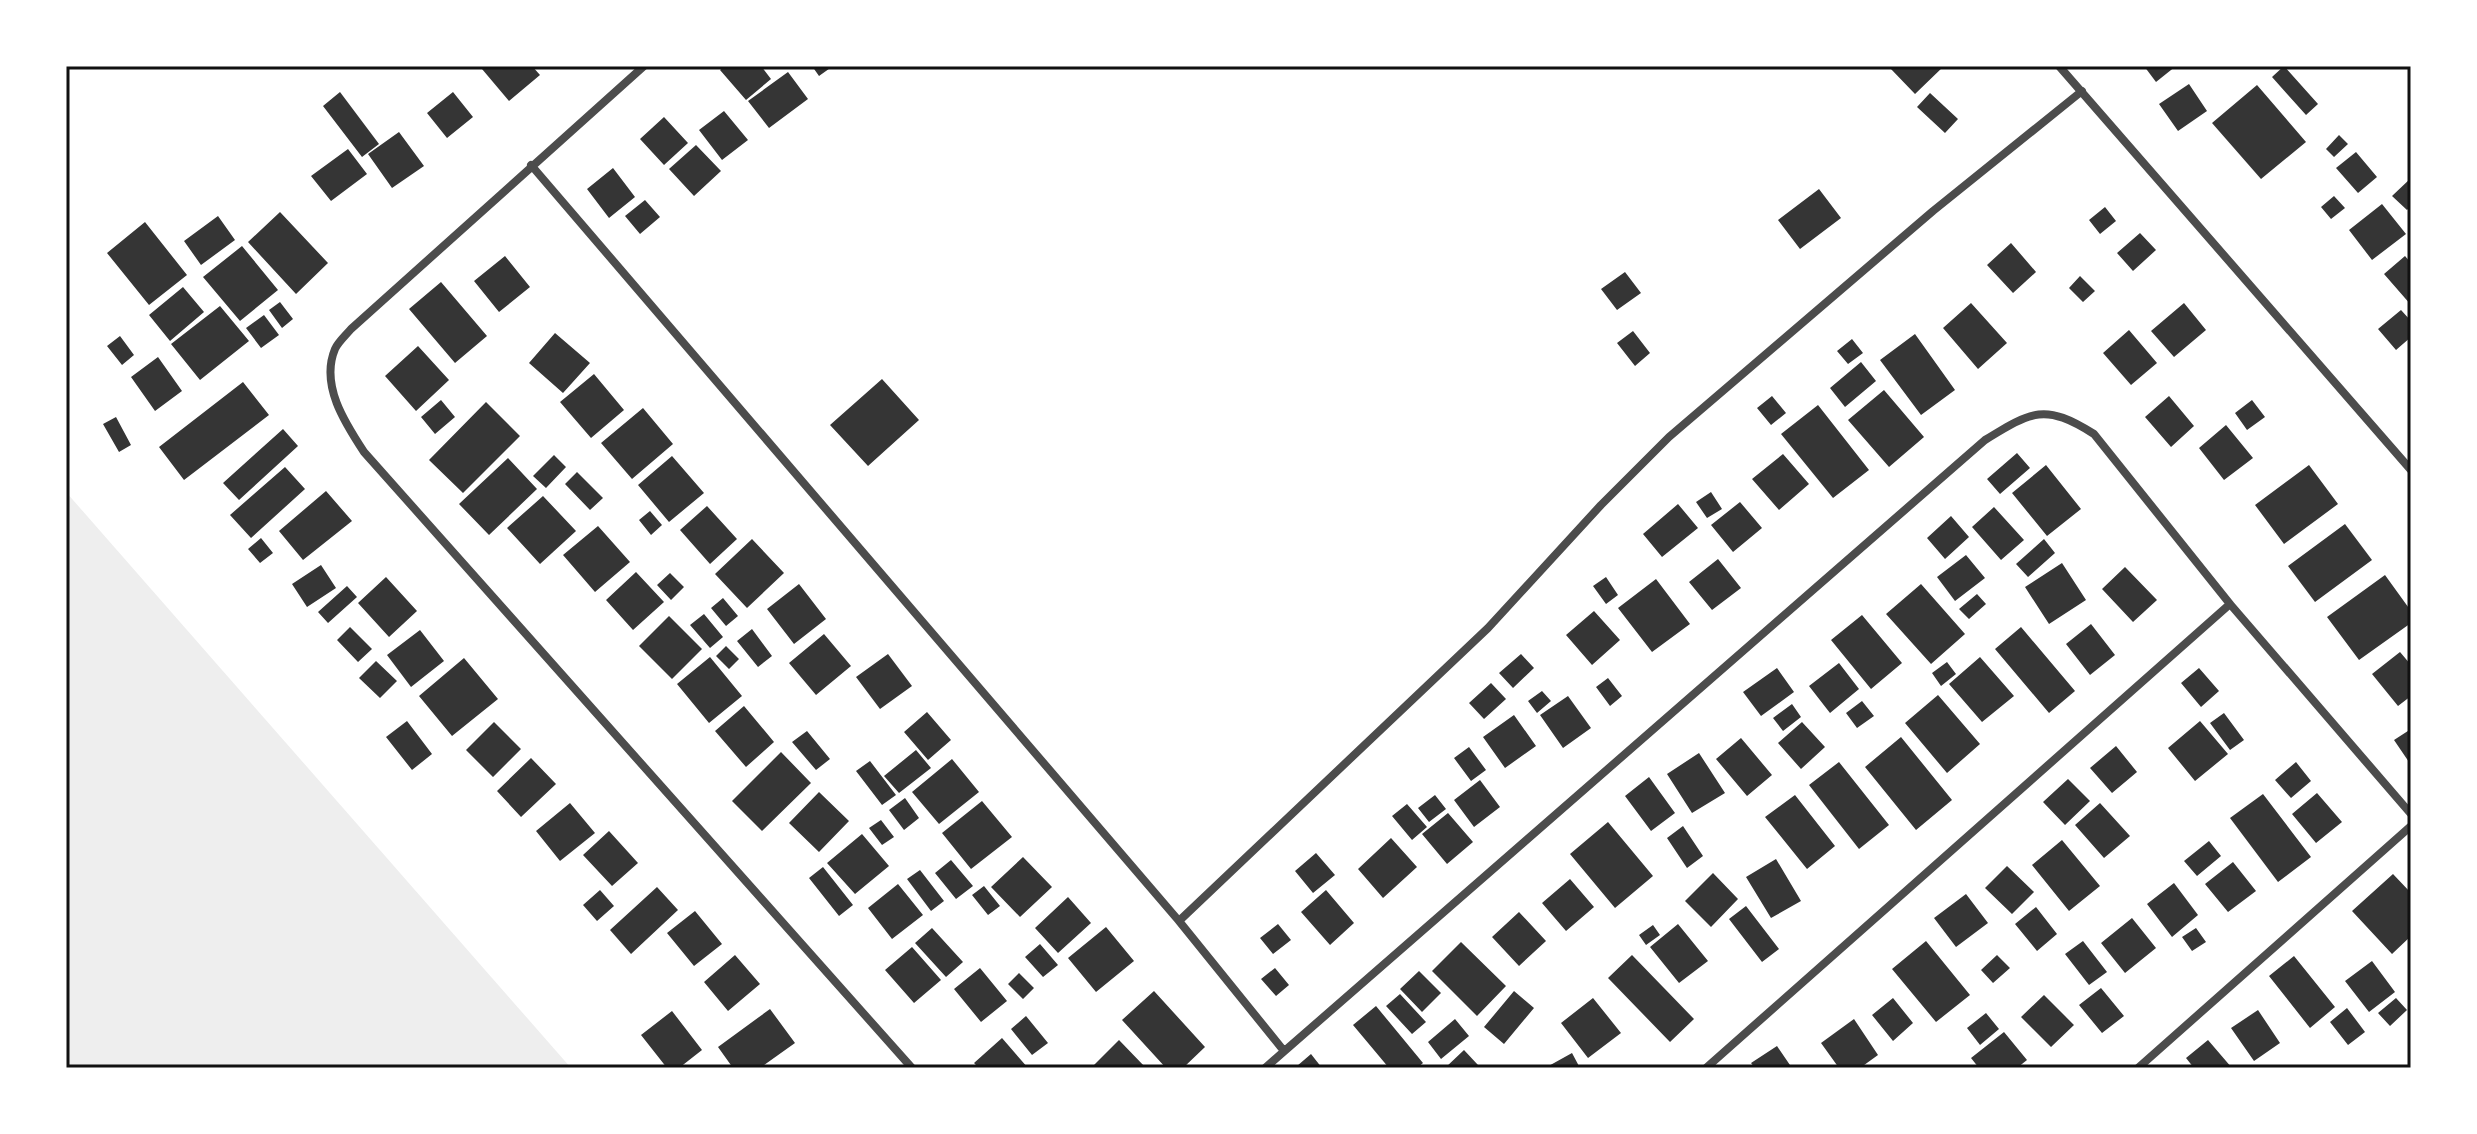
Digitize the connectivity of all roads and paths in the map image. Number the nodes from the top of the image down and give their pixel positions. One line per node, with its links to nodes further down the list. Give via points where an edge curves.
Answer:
1 (644, 66): 4 (street)
2 (2059, 66): 3 (street)
3 (2082, 91): 5 (street); 9 (street, via 1669,437 1488,628)
4 (531, 165): 9 (street); 11 (street, via 335,348 330,376 341,418 364,452)
5 (2411, 470)
6 (2230, 604): 7 (street); 10 (street, via 2094,434 2068,418 2043,412 2014,422 1985,440); 13 (street)
7 (2411, 814)
8 (2411, 826): 14 (street)
9 (1179, 921): 10 (street)
10 (1284, 1051): 12 (street)
11 (912, 1068)
12 (1265, 1068)
13 (1706, 1068)
14 (2138, 1068)

